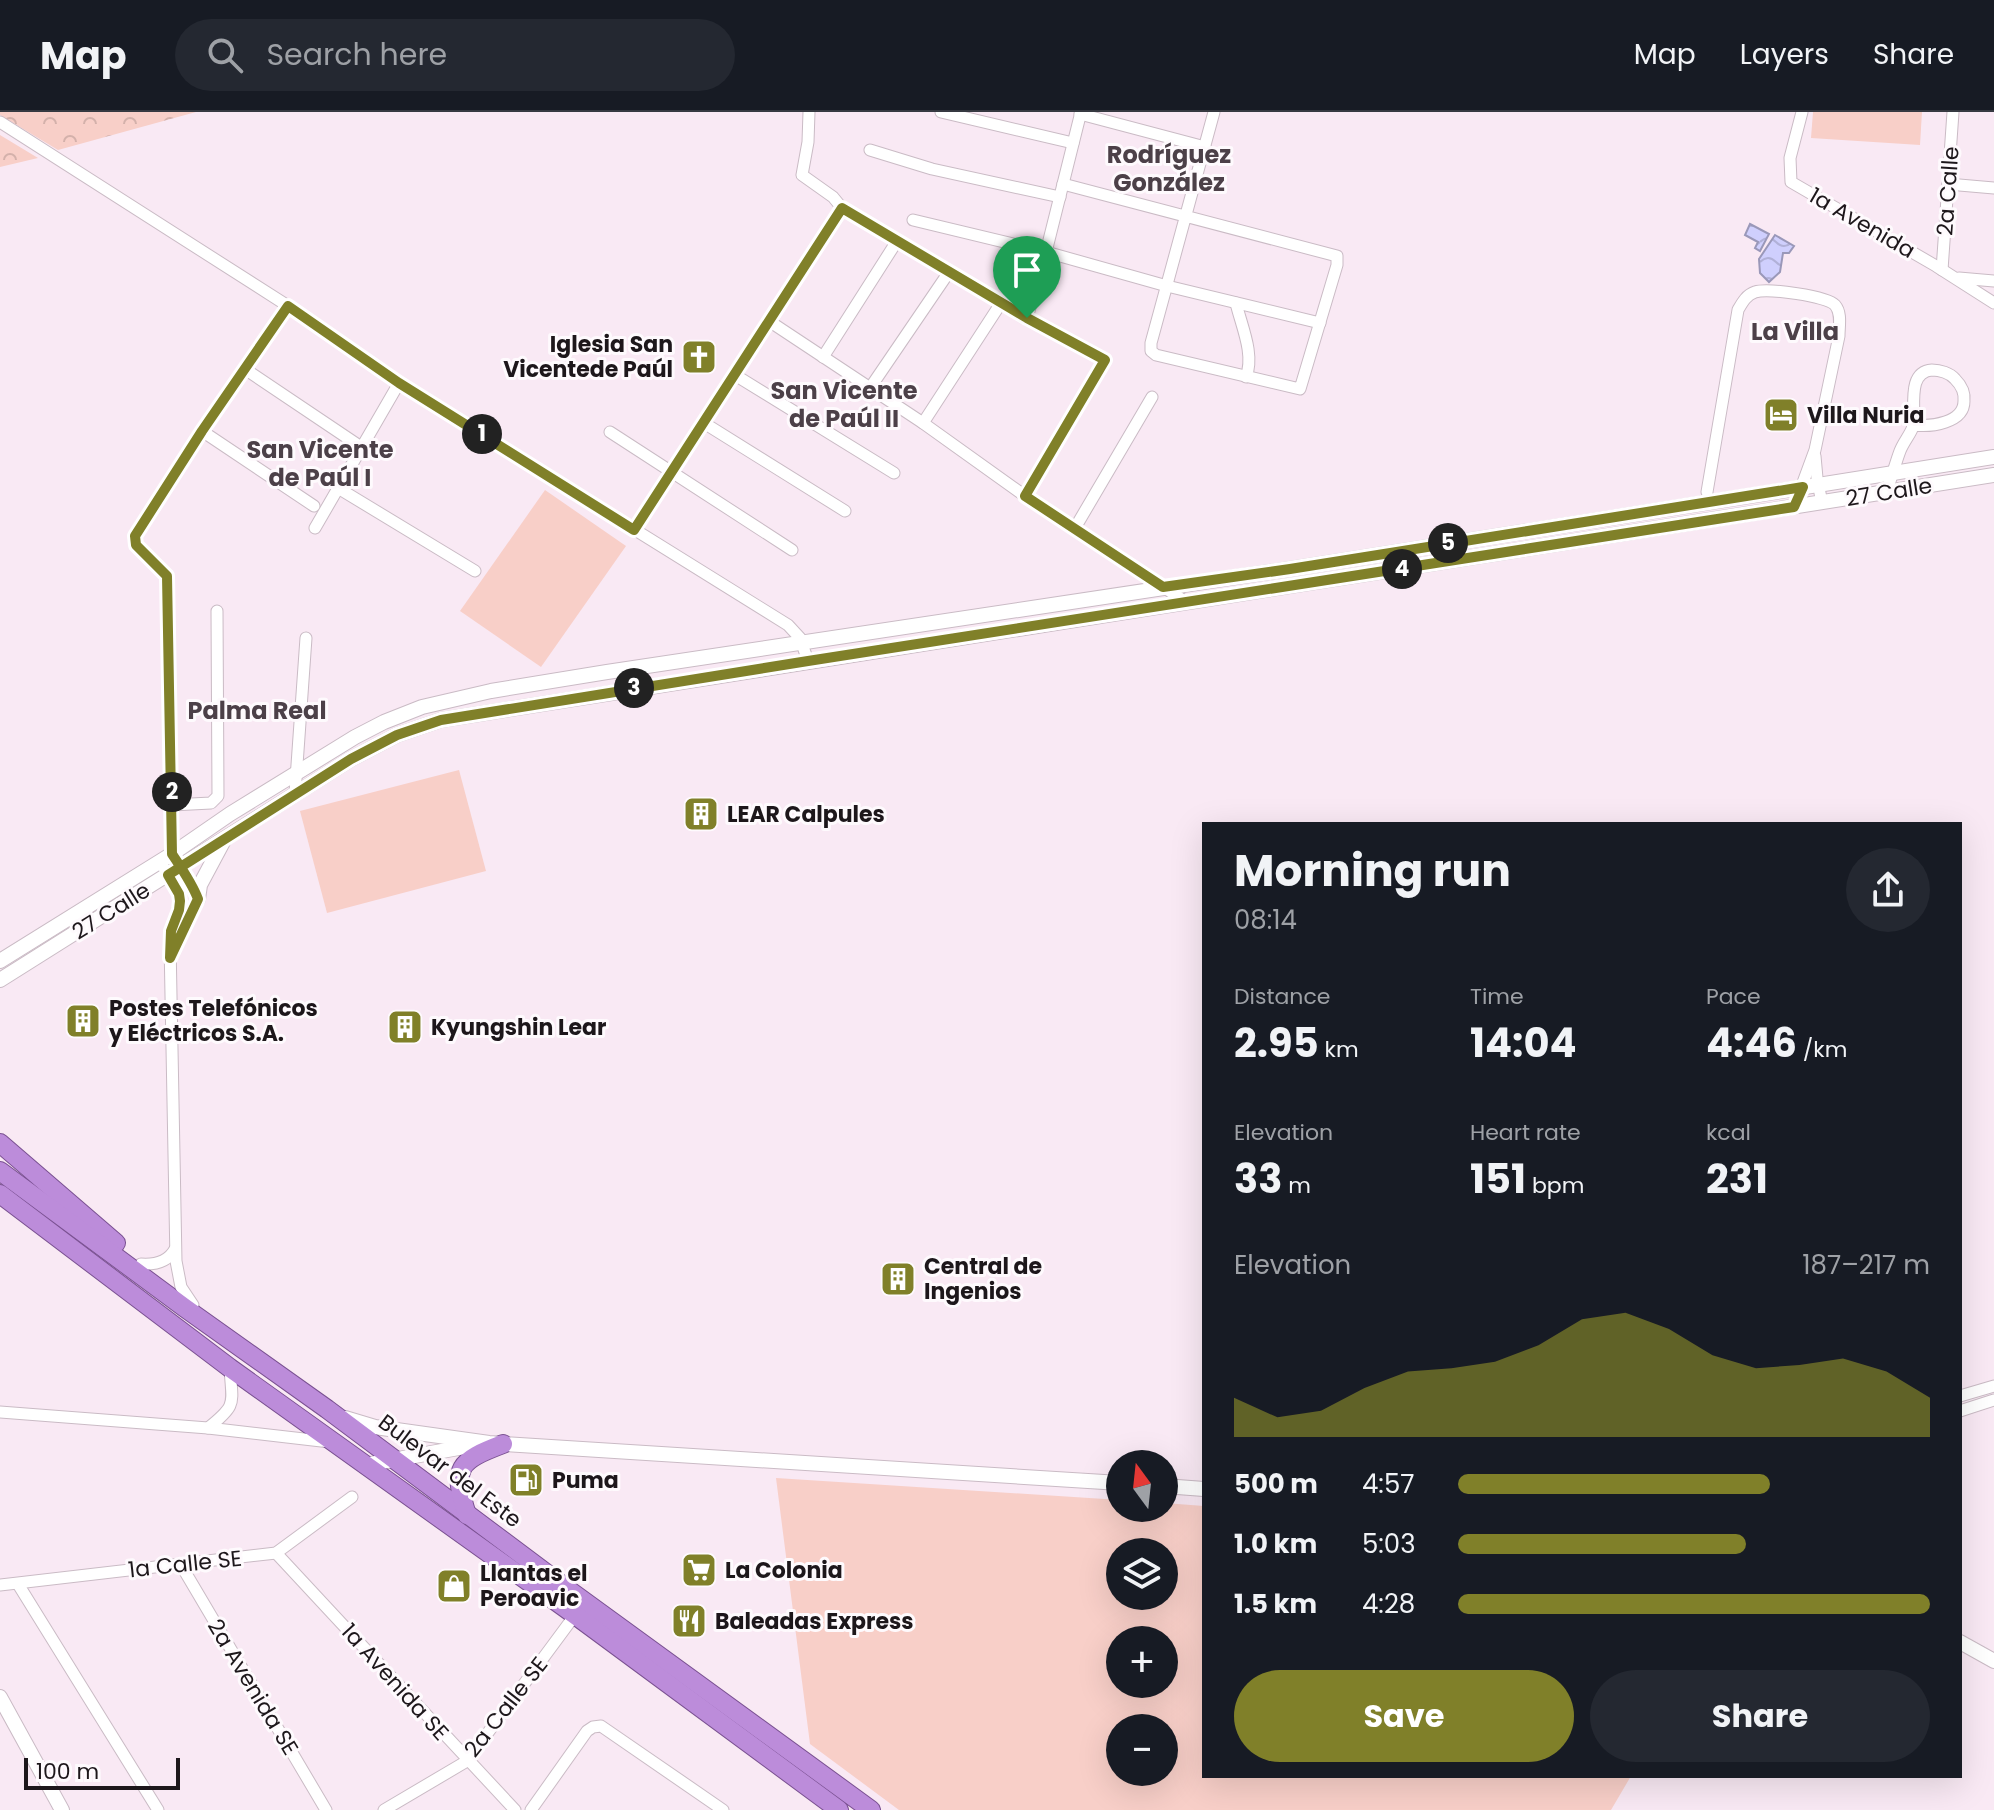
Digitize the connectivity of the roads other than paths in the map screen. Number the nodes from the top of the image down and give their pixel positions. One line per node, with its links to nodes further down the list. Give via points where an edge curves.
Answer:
1 (809, 112): 15 (street, via 802,175)
2 (941, 112): 8 (street)
3 (1214, 112): 9 (street)
4 (1802, 112): 20 (street, 1a Avenida, via 1790,158 1791,182)
5 (1953, 112): 12 (street, 2a Calle)
6 (1080, 113): 8 (street); 9 (street)
7 (0, 122): 28 (street)
8 (1073, 143): 11 (street)
9 (1205, 147): 16 (street)
10 (870, 150): 14 (street)
11 (1063, 184): 14 (street); 16 (street)
12 (1948, 184): 13 (street); 20 (street, 2a Calle)
13 (1994, 188)
14 (1060, 197): 19 (street)
15 (842, 208): 18 (street); 30 (street)
16 (1187, 217): 24 (street); 31 (street, via 1337,256)
17 (913, 220): 19 (street)
18 (897, 241): 21 (street); 32 (street)
19 (1046, 252): 24 (street); 29 (street)
20 (1942, 270): 22 (street, 1a Avenida)
21 (949, 272): 25 (street); 37 (street)
22 (1954, 277): 23 (street); 27 (street, 1a Avenida)
23 (1994, 281)
24 (1167, 286): 26 (street); 35 (street, via 1151,351)
25 (1001, 303): 29 (street); 40 (street)
26 (1236, 303): 31 (street); 35 (street, via 1247,344)
27 (1994, 303)
28 (288, 306): 33 (street); 36 (street)
29 (1027, 318): 54 (street, via 1105,360)
30 (769, 321): 32 (street); 34 (street)
31 (1320, 323): 35 (street, via 1300,389)
32 (823, 357): 37 (street)
33 (245, 369): 42 (street); 44 (street)
34 (735, 375): 39 (street); 47 (street)
35 (1246, 377)
36 (399, 383): 44 (street); 62 (street)
37 (870, 388): 40 (street)
38 (1152, 397): 60 (street)
39 (704, 423): 46 (street); 58 (street)
40 (923, 423): 54 (street)
41 (1914, 425): 41 (street, via 1936,425 1963,410 1963,389 1950,374 1934,370 1917,379); 48 (street)
42 (202, 431): 56 (street); 78 (street, via 135,536 136,545 167,576)
43 (610, 432): 46 (street)
44 (361, 447): 51 (street)
45 (1994, 457): 48 (street, 27 Calle)
46 (672, 471): 62 (street); 64 (street)
47 (894, 473)
48 (1894, 474): 50 (street, 27 Calle); 53 (street)
49 (1994, 475): 53 (street, 27 Calle)
50 (1810, 486): 52 (street, via 1839,336 1838,308 1831,301 1755,292 1738,310); 55 (street); 57 (street); 61 (street, 27 Calle)
51 (338, 488): 59 (street); 65 (street)
52 (1707, 492)
53 (1886, 492): 55 (street, 27 Calle)
54 (1025, 496): 60 (street)
55 (1822, 503): 57 (street, 27 Calle)
56 (314, 506)
57 (1794, 507): 63 (street, 27 Calle)
58 (845, 511)
59 (315, 528)
60 (1075, 528): 66 (street)
61 (1539, 529): 63 (street); 66 (street, 27 Calle)
62 (634, 530): 70 (street, via 788,625)
63 (1536, 548): 67 (street, 27 Calle)
64 (792, 550)
65 (475, 571)
66 (1163, 587): 67 (street); 70 (street, 27 Calle)
67 (1186, 602): 71 (street, 27 Calle)
68 (217, 611): 78 (street, via 218,796 211,803)
69 (306, 638): 76 (street)
70 (802, 643): 71 (street); 72 (street, 27 Calle)
71 (808, 661): 74 (street, 27 Calle)
72 (446, 701): 73 (street, 27 Calle); 74 (street)
73 (405, 713): 75 (street); 76 (street, 27 Calle)
74 (449, 719): 75 (street, 27 Calle)
75 (405, 733): 77 (street, 27 Calle)
76 (297, 774): 77 (street); 80 (street, 27 Calle)
77 (295, 793): 79 (street, 27 Calle)
78 (172, 805): 80 (street)
79 (225, 837): 81 (street, 27 Calle); 82 (street)
80 (166, 858): 81 (street); 84 (street, 27 Calle)
81 (175, 871): 82 (street, via 193,886); 83 (street, via 180,901); 85 (street, 27 Calle)
82 (198, 899): 83 (street)
83 (170, 958): 90 (street)
84 (0, 961)
85 (0, 980)
86 (4, 1148): 91 (highway)
87 (0, 1171): 93 (highway, Bulevar del Este)
88 (0, 1194): 94 (highway, Bulevar del Este)
89 (0, 1205): 94 (highway)
90 (175, 1248): 91 (street, via 165,1261); 92 (street, via 180,1283)
91 (141, 1264): 92 (highway)
92 (193, 1305): 93 (highway)
93 (212, 1327): 99 (highway, Bulevar del Este)
94 (182, 1331): 95 (highway, Bulevar del Este)
95 (230, 1368): 102 (street, via 229,1409); 103 (highway, Bulevar del Este)
96 (1994, 1386): 97 (street)
97 (1962, 1395)
98 (1994, 1400): 100 (street)
99 (327, 1409): 104 (street, via 375,1427); 105 (highway, Bulevar del Este)
100 (1962, 1410)
101 (0, 1412): 102 (street)
102 (208, 1428): 103 (street)
103 (335, 1442): 106 (highway, Bulevar del Este)
104 (496, 1443): 105 (street); 107 (street); 111 (highway, via 461,1469)
105 (393, 1460): 106 (street); 111 (highway, Bulevar del Este)
106 (365, 1465): 111 (highway, Bulevar del Este)
107 (1106, 1482)
108 (1178, 1487): 109 (street)
109 (1202, 1489)
110 (352, 1497): 112 (street, 1a Calle SE)
111 (462, 1523): 116 (highway, Bulevar del Este); 129 (highway, Bulevar del Este, via 566,1588)
112 (276, 1553): 113 (street, 1a Calle SE); 120 (street, 1a Avenida SE)
113 (181, 1565): 114 (street, 1a Calle SE); 123 (street, 2a Avenida SE)
114 (18, 1584): 115 (street, 1a Calle SE); 122 (street)
115 (0, 1585)
116 (575, 1615): 120 (street, 2a Calle SE); 128 (highway, Bulevar del Este)
117 (1962, 1643): 118 (street)
118 (1994, 1661)
119 (0, 1697): 121 (street)
120 (467, 1761): 124 (street, 2a Calle SE); 125 (street, 1a Avenida SE)
121 (62, 1810)
122 (158, 1810)
123 (326, 1810)
124 (384, 1810)
125 (515, 1810)
126 (531, 1810): 127 (street, via 587,1731 601,1726)
127 (723, 1810)
128 (839, 1810)
129 (871, 1810)

